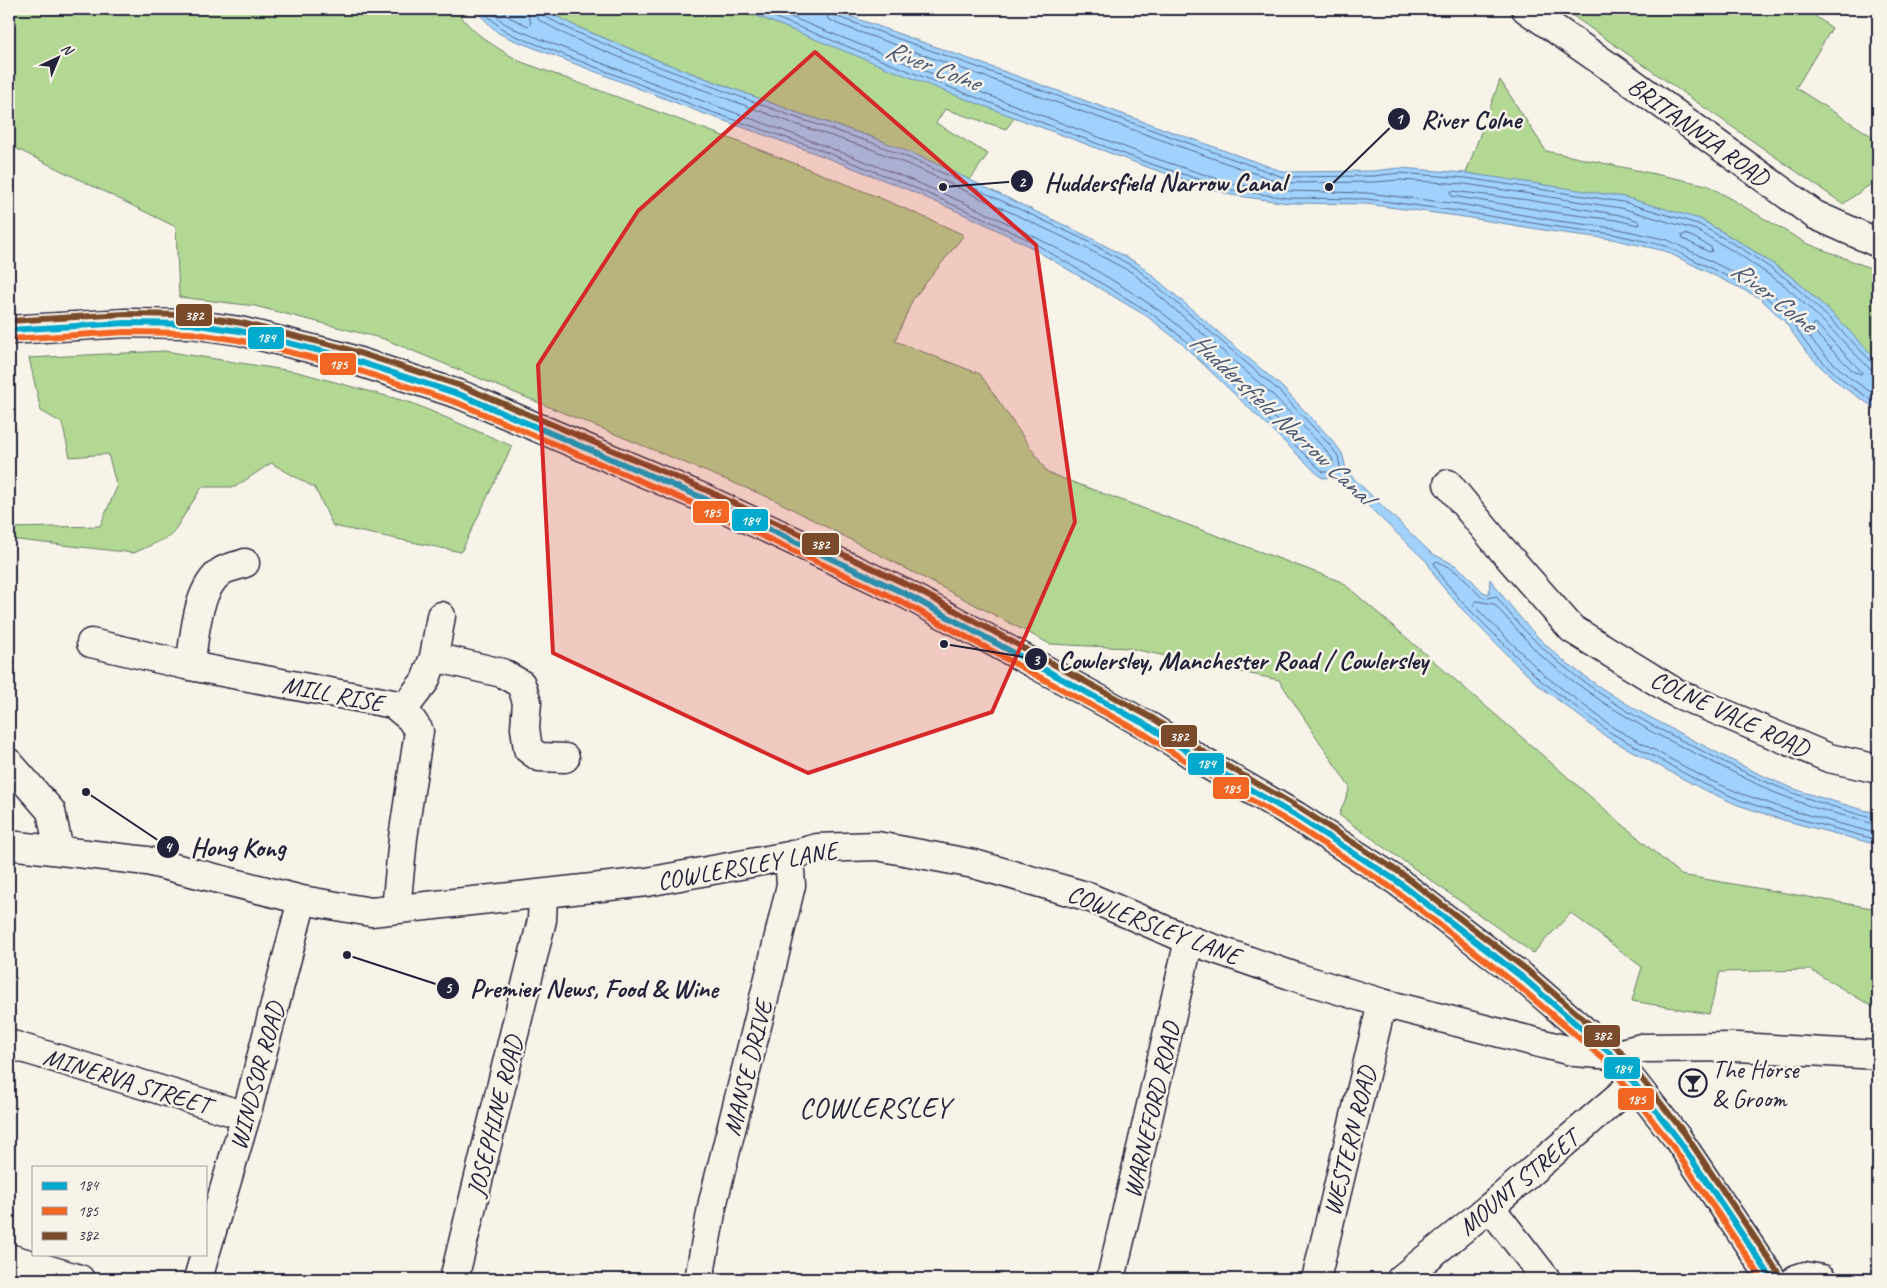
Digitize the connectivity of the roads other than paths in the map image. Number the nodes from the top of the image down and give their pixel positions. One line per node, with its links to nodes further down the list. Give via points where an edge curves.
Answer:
1 (1526, 9): 2 (street, BRITANNIA ROAD, via 1815,215)
2 (1878, 243)
3 (9, 330): 23 (street, via 126,323 191,324 240,331 341,356 461,395 703,498 906,594 1150,728 1296,816 1397,881 1522,977)
4 (1448, 484): 13 (street, COLNE VALE ROAD, via 1572,629 1676,694 1829,758)
5 (244, 563): 9 (street, via 223,570 202,597)
6 (441, 616): 8 (street)
7 (91, 643): 9 (street, MILL RISE)
8 (434, 657): 10 (street, via 425,681); 11 (street, via 502,673 521,684 527,702 525,728 528,748 539,757)
9 (190, 666): 10 (street, MILL RISE, via 393,704)
10 (402, 711): 19 (street, MILL RISE, via 419,731)
11 (566, 758)
12 (9, 763): 15 (street, via 50,811)
13 (1878, 769)
14 (9, 845): 15 (street, COWLERSLEY LANE)
15 (59, 851): 18 (street, COWLERSLEY LANE, via 147,862)
16 (789, 856): 17 (street, COWLERSLEY LANE, via 647,882); 20 (street, COWLERSLEY LANE, via 817,848 877,846 974,864 1086,896); 34 (street, MANSE DRIVE, via 790,885 772,970 713,1202)
17 (543, 894): 19 (street, COWLERSLEY LANE); 33 (street, JOSEPHINE ROAD, via 542,920)
18 (302, 900): 19 (street, COWLERSLEY LANE, via 371,912); 26 (street, WINDSOR ROAD)
19 (396, 909)
20 (1189, 940): 21 (street, COWLERSLEY LANE); 35 (street, WARNEFORD ROAD)
21 (1382, 1003): 23 (street, COWLERSLEY LANE, via 1575,1052); 36 (street, WESTERN ROAD)
22 (9, 1044): 26 (street, MINERVA STREET)
23 (1612, 1055): 24 (street, COWLERSLEY LANE, via 1641,1048 1738,1047); 25 (street)
24 (1878, 1055)
25 (1634, 1083): 27 (street, MOUNT STREET); 39 (street, via 1678,1139)
26 (246, 1116): 28 (street, WINDSOR ROAD)
27 (1490, 1207): 37 (street, MOUNT STREET); 38 (street)
28 (208, 1246)
29 (205, 1256): 32 (street, WINDSOR ROAD)
30 (9, 1258): 31 (street)
31 (80, 1279)
32 (198, 1279)
33 (454, 1279)
34 (699, 1279)
35 (1112, 1279)
36 (1316, 1279)
37 (1401, 1279)
38 (1546, 1279)
39 (1772, 1279)
40 (1796, 1279): 41 (street, via 1805,1276)
41 (1822, 1279)

